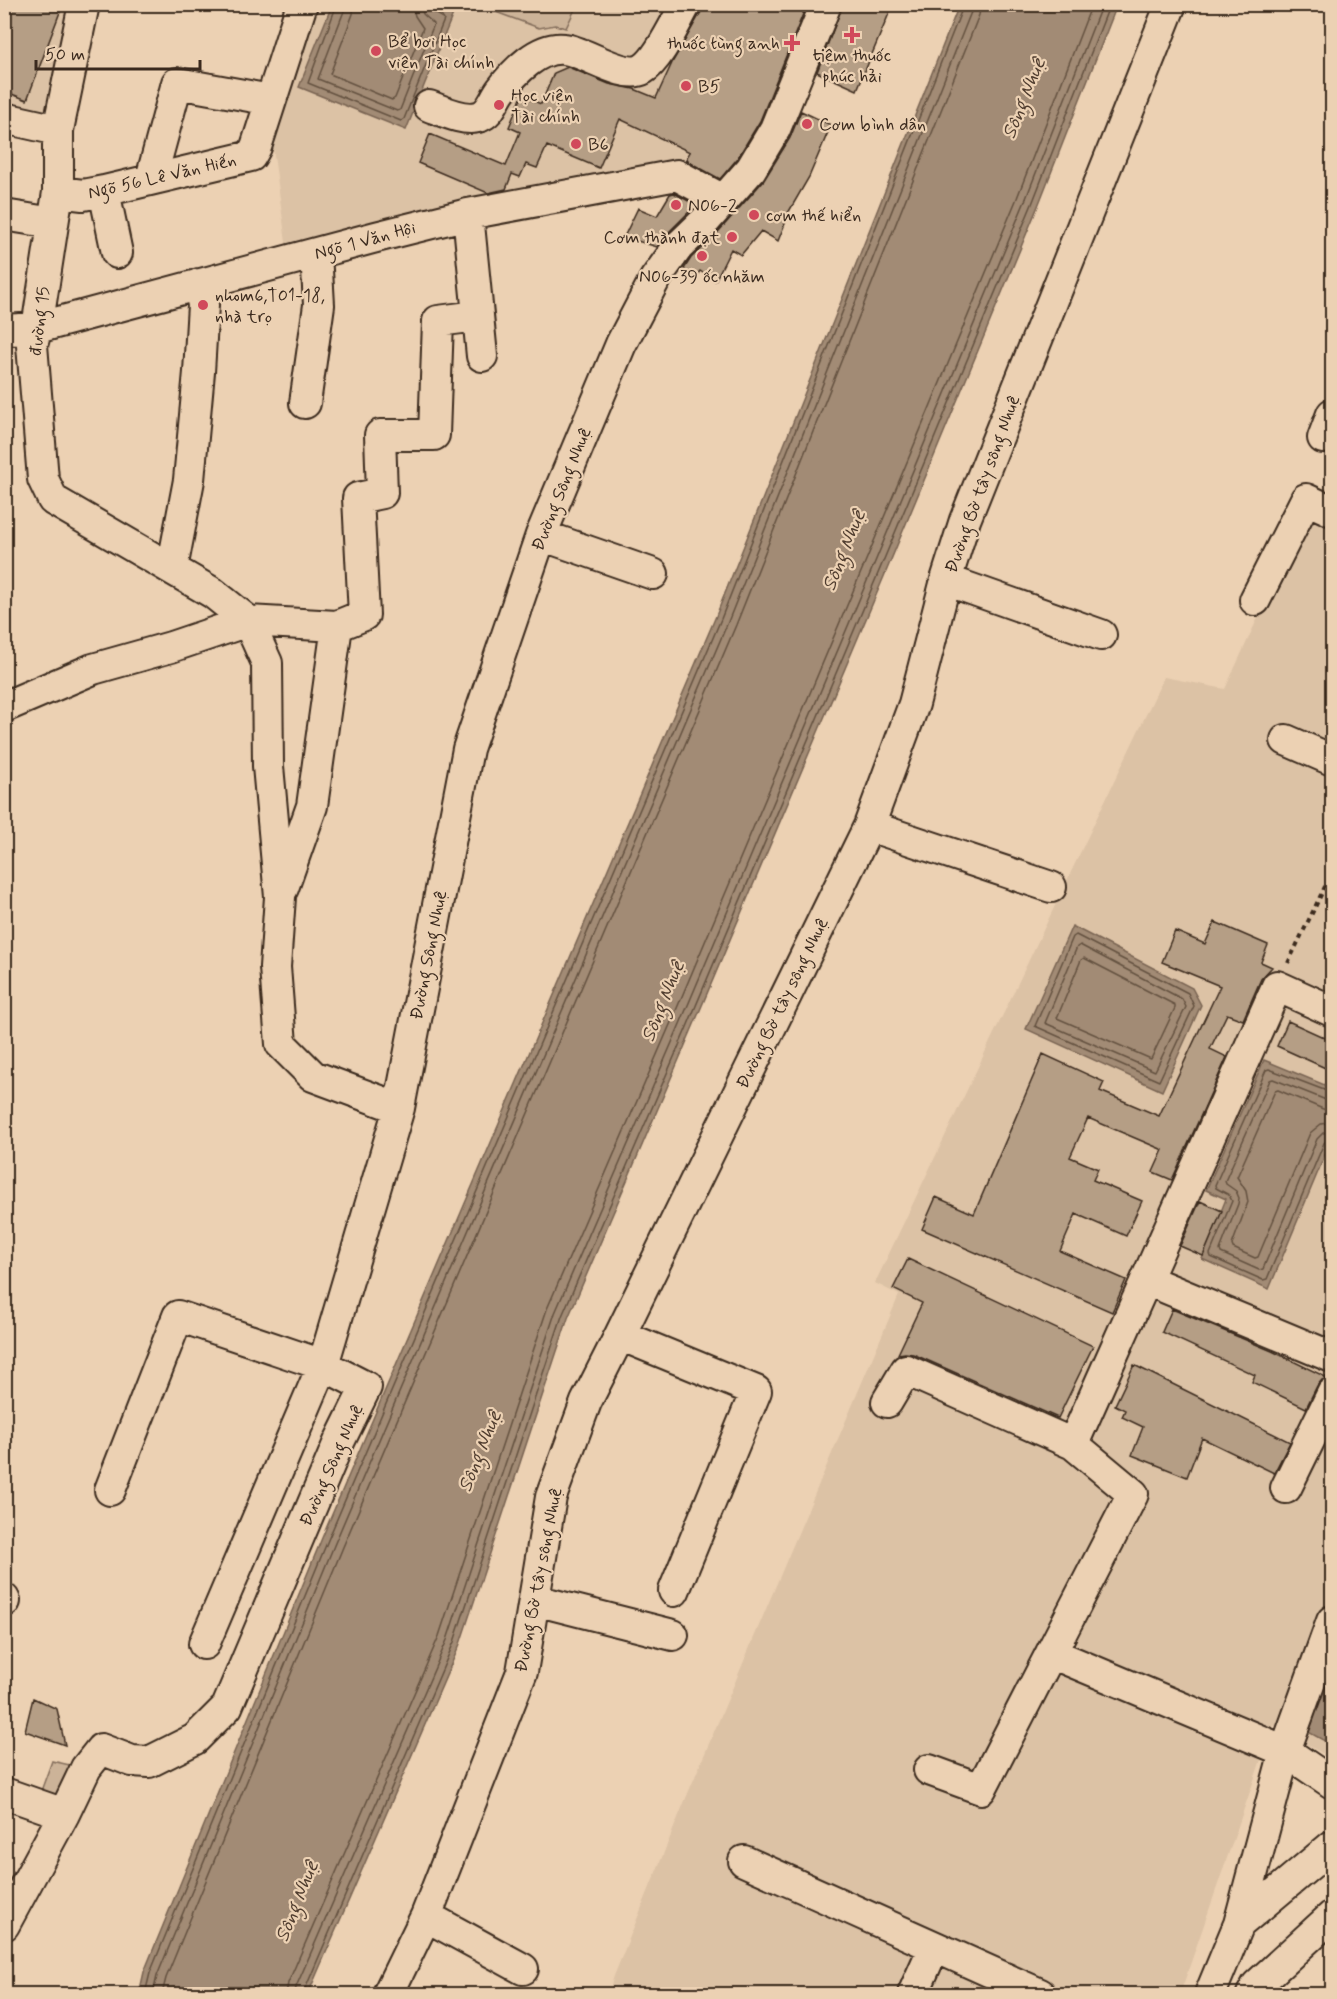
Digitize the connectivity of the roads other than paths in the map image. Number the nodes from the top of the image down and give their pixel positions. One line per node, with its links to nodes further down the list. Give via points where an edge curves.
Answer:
1 (84, 4): 9 (street, đường 15)
2 (302, 4): 6 (street, Ngõ 56 Lê Văn Hiến)
3 (686, 4): 7 (street, via 653,62 641,71 624,70 564,49 546,52 524,64 487,113 477,118)
4 (826, 4): 13 (street, Đường Sông Nhuệ, via 775,129 751,169)
5 (1171, 4): 29 (street, Đường Bờ tây sông Nhuệ, via 965,520)
6 (271, 100): 10 (street, Ngõ 56 Lê Văn Hiến, via 251,156); 10 (street, via 177,83)
7 (429, 106)
8 (4, 118): 9 (street)
9 (58, 130): 12 (street, đường 15)
10 (151, 179): 11 (street, Ngõ 56 Lê Văn Hiến)
11 (104, 191): 12 (street, Ngõ 56 Lê Văn Hiến, via 83,195); 17 (street)
12 (58, 192): 16 (street, đường 15)
13 (723, 200): 14 (street, Ngõ 1 Văn Hội, via 677,175); 26 (street, Đường Sông Nhuệ, via 678,247 655,279 621,344)
14 (468, 214): 18 (street, Ngõ 1 Văn Hội); 20 (street)
15 (4, 215): 16 (street)
16 (53, 223): 21 (street, đường 15)
17 (117, 253)
18 (316, 253): 19 (street, Ngõ 1 Văn Hội); 24 (street, via 319,305)
19 (199, 284): 21 (street, Ngõ 1 Văn Hội); 27 (street, via 203,305 200,372 189,480)
20 (478, 316): 23 (street); 32 (street, via 438,321 434,435 380,435 382,493 358,498 364,615)
21 (37, 328): 22 (street, Ngõ 1 Văn Hội); 27 (street, đường 15, via 32,345 43,479 53,500)
22 (4, 330)
23 (482, 356)
24 (305, 403)
25 (1332, 511): 30 (street, via 1306,499)
26 (541, 535): 28 (street); 43 (street, Đường Sông Nhuệ, via 468,749)
27 (172, 569): 31 (street, đường 15, via 213,593)
28 (653, 574)
29 (946, 580): 33 (street); 39 (street, Đường Bờ tây sông Nhuệ, via 914,704)
30 (1255, 600)
31 (248, 621): 32 (street); 34 (street, via 93,669); 37 (street, via 267,663)
32 (337, 626): 38 (street)
33 (1101, 635)
34 (4, 707)
35 (1286, 740): 36 (street)
36 (1332, 760)
37 (268, 766): 38 (street); 41 (street)
38 (317, 769): 41 (street, via 312,806)
39 (869, 826): 40 (street); 45 (street, Đường Bờ tây sông Nhuệ)
40 (1052, 887)
41 (280, 897): 43 (street, via 275,967 280,1044 312,1076)
42 (1332, 1011): 44 (street, via 1276,986)
43 (400, 1098): 47 (street, Đường Sông Nhuệ)
44 (1147, 1280): 46 (street); 50 (street)
45 (620, 1335): 53 (street, via 756,1391); 54 (street, Đường Bờ tây sông Nhuệ, via 586,1402 551,1497)
46 (1332, 1357)
47 (323, 1365): 52 (street, via 178,1316); 57 (street); 63 (street, Đường Sông Nhuệ, via 366,1388 339,1442 227,1707 195,1739 149,1762 132,1761 101,1749 86,1768)
48 (1332, 1394): 51 (street)
49 (887, 1402): 50 (street, via 906,1370)
50 (1073, 1444): 58 (street, via 1133,1494)
51 (1286, 1488)
52 (110, 1490)
53 (674, 1591)
54 (535, 1600): 56 (street); 66 (street, Đường Bờ tây sông Nhuệ, via 522,1672)
55 (1332, 1621): 59 (street)
56 (673, 1635)
57 (204, 1644)
58 (1051, 1653): 59 (street); 60 (street, via 981,1789)
59 (1285, 1751): 61 (street); 68 (street)
60 (929, 1770)
61 (1332, 1783)
62 (4, 1793): 63 (street)
63 (64, 1814): 69 (street)
64 (1332, 1846): 68 (street)
65 (744, 1861): 70 (street)
66 (426, 1916): 71 (street); 72 (street, Đường Bờ tây sông Nhuệ)
67 (1332, 1916): 76 (street, via 1257,1985)
68 (1239, 1924): 75 (street)
69 (4, 1925)
70 (934, 1947): 73 (street); 74 (street)
71 (523, 1969)
72 (388, 1995)
73 (913, 1995)
74 (1040, 1995)
75 (1210, 1995)
76 (1252, 1995)

